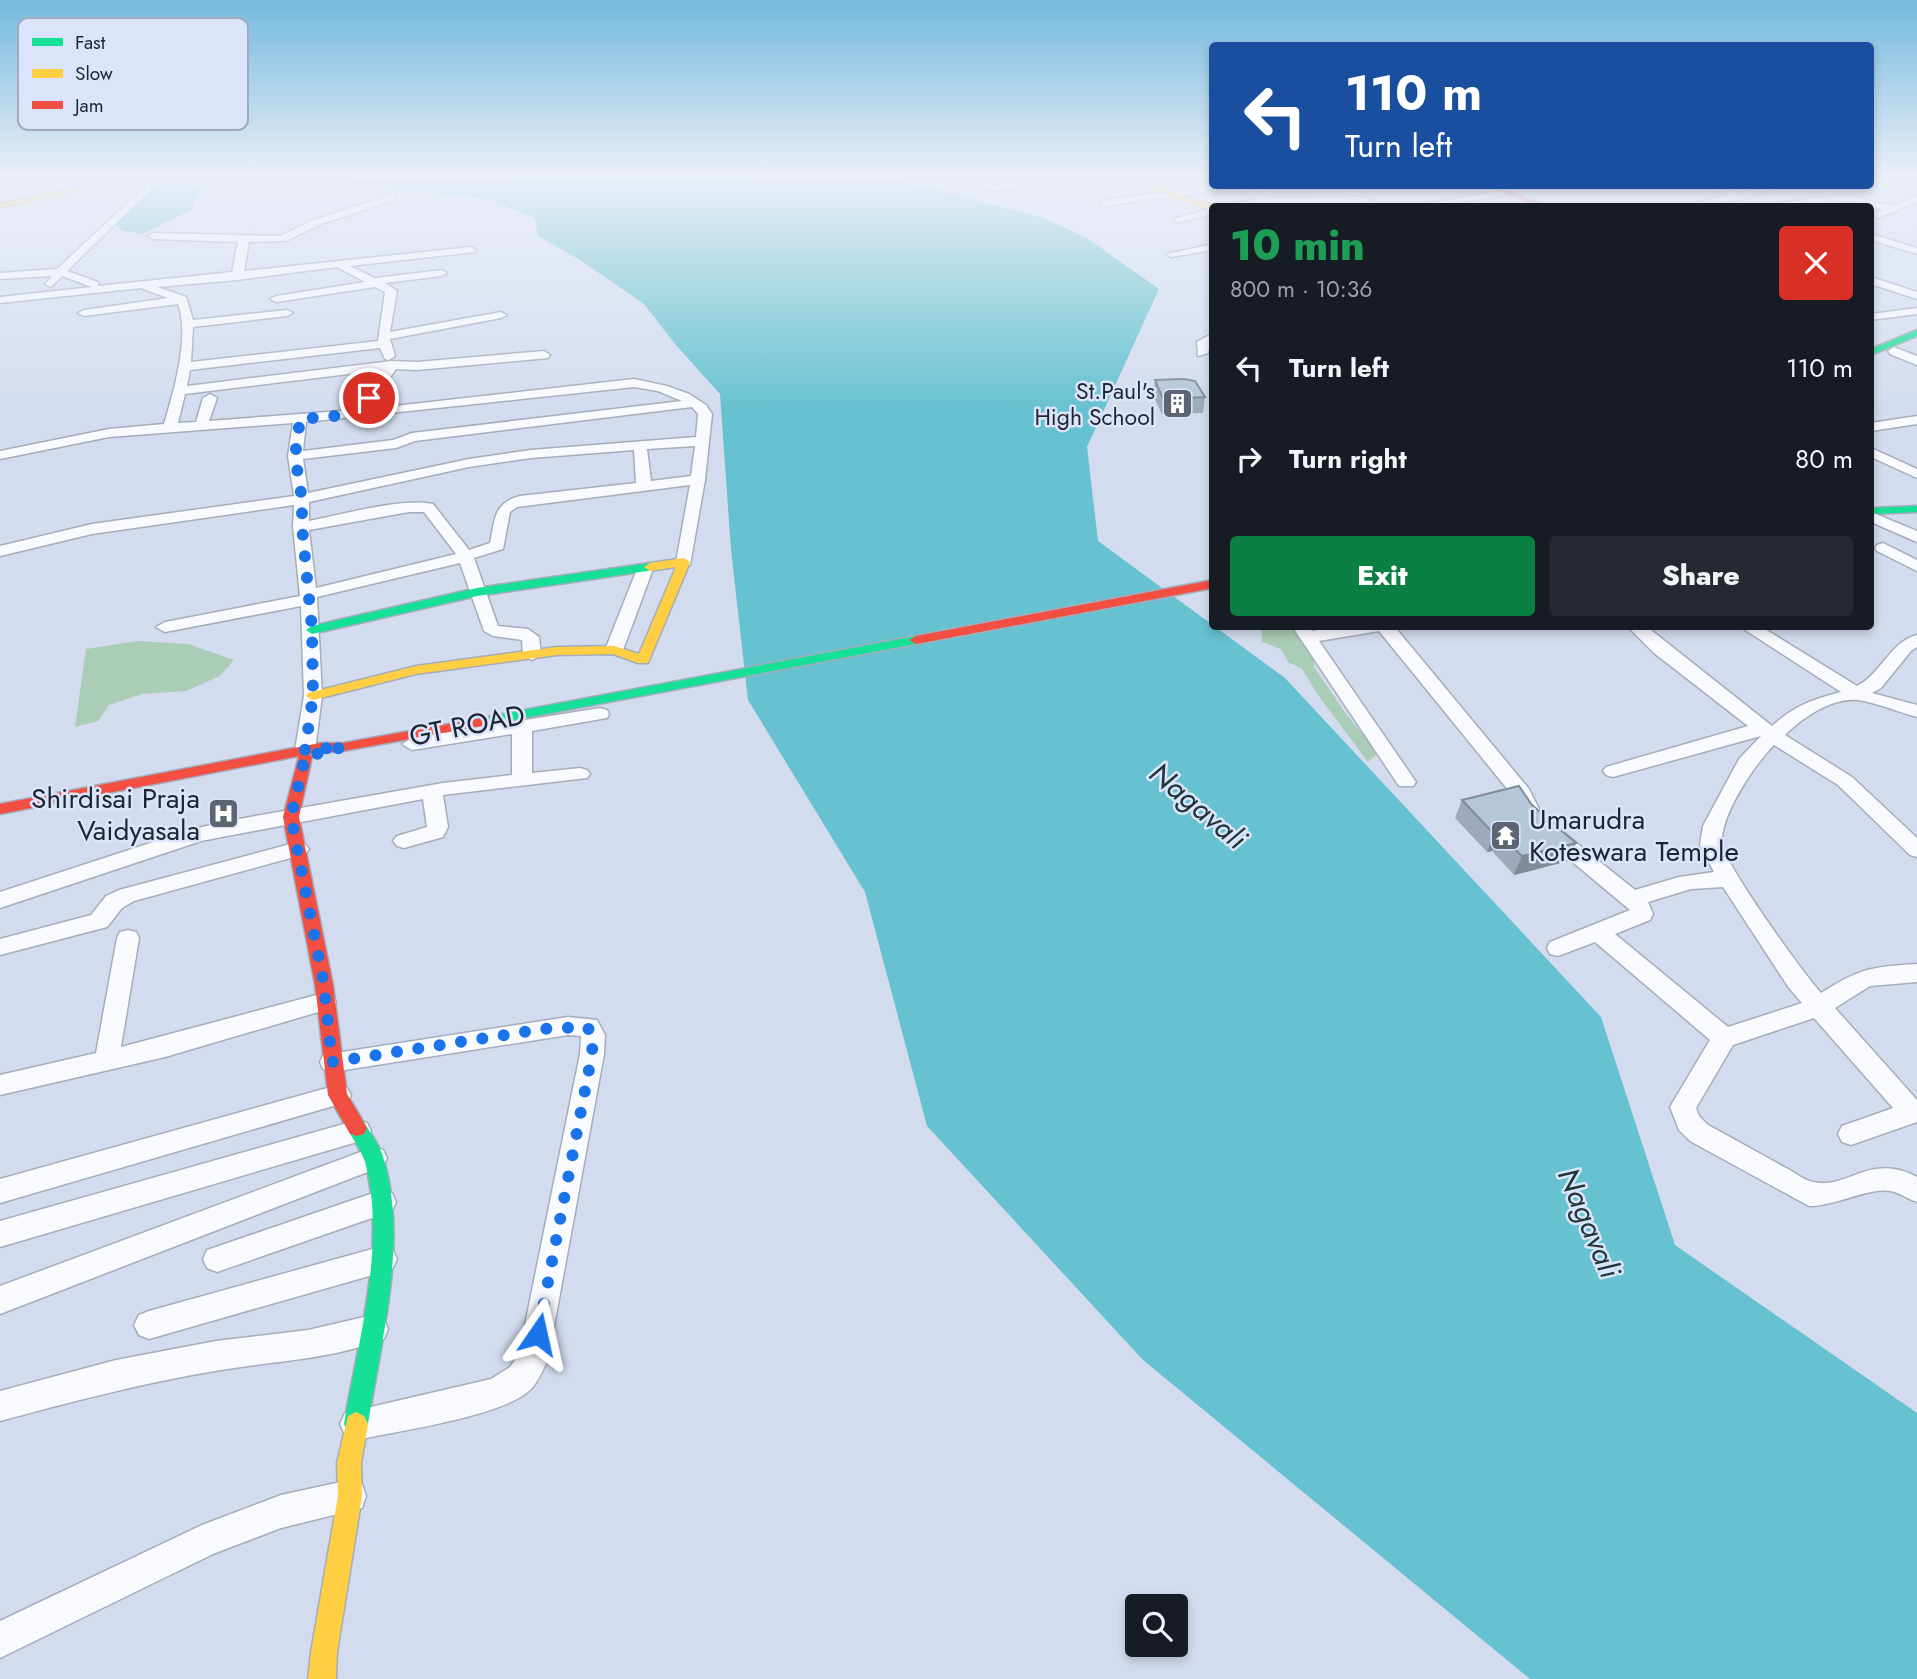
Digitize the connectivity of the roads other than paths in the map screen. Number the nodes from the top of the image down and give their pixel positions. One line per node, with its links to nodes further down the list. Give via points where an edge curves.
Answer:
1 (76, 253): 7 (street)
2 (241, 253): 14 (street)
3 (281, 253): 8 (street)
4 (442, 253): 9 (street)
5 (1175, 253): 6 (street)
6 (1171, 254)
7 (72, 258): 10 (street); 11 (street)
8 (280, 262): 9 (street); 14 (street)
9 (341, 265): 15 (street)
10 (0, 267)
11 (60, 272): 13 (street); 18 (street); 20 (street)
12 (442, 273): 15 (street)
13 (0, 276)
14 (237, 277): 17 (street)
15 (375, 280): 19 (street); 32 (street, via 391,291)
16 (1874, 280): 21 (street)
17 (142, 285): 18 (street); 23 (street)
18 (106, 287): 20 (street)
19 (274, 294)
20 (41, 295): 22 (street)
21 (1917, 296)
22 (0, 299)
23 (182, 299): 25 (street); 29 (street)
24 (1917, 311): 28 (street)
25 (84, 313)
26 (288, 313): 29 (street)
27 (501, 315): 32 (street)
28 (1874, 317)
29 (187, 324): 41 (street)
30 (1874, 335): 33 (main road)
31 (1209, 339): 36 (street, via 1203,342)
32 (383, 340): 40 (street); 41 (street)
33 (1906, 342): 35 (main road); 38 (main road); 39 (street)
34 (494, 345): 40 (street)
35 (1874, 351)
36 (1202, 353)
37 (544, 355): 40 (street, via 417,366)
38 (1874, 358)
39 (1917, 361)
40 (391, 363): 42 (street); 45 (street)
41 (183, 367): 42 (street)
42 (181, 391): 50 (street)
43 (210, 398): 48 (street)
44 (696, 403): 45 (street, via 654,384 634,383); 51 (street, via 705,414); 56 (street, via 412,437)
45 (358, 414): 46 (street)
46 (300, 419): 48 (street); 55 (street)
47 (1917, 420): 49 (street)
48 (201, 426): 50 (street)
49 (1874, 427)
50 (170, 428): 54 (street, via 109,433)
51 (703, 441): 52 (street); 60 (street)
52 (640, 445): 56 (street); 62 (street)
53 (1874, 453): 58 (street)
54 (0, 455)
55 (295, 456): 56 (street); 63 (street)
56 (403, 458): 61 (street)
57 (1917, 459): 58 (street)
58 (1902, 466): 59 (street)
59 (1917, 474)
60 (698, 480): 62 (street); 75 (street)
61 (366, 484): 63 (street); 68 (street)
62 (644, 486): 74 (street, via 508,504 502,510 497,546)
63 (302, 499): 70 (street); 73 (street, via 92,529)
64 (1917, 503): 65 (main road)
65 (1874, 504)
66 (1917, 509): 67 (main road)
67 (1874, 511)
68 (377, 513): 70 (street); 74 (street, via 421,505 428,508)
69 (1874, 518): 71 (street)
70 (302, 527): 80 (street)
71 (1910, 535): 72 (street)
72 (1877, 548): 76 (street)
73 (0, 551)
74 (466, 557): 79 (street); 80 (street)
75 (684, 562): 77 (main road); 89 (main road, via 643,660)
76 (1917, 566)
77 (645, 569): 79 (main road); 89 (street)
78 (1209, 585): 93 (main road, GT ROAD)
79 (477, 592): 82 (main road); 90 (street, via 493,631 530,637)
80 (309, 597): 81 (street); 82 (street)
81 (165, 626)
82 (312, 629): 92 (street)
83 (1329, 630): 87 (street)
84 (1387, 630): 111 (street, via 1522,794 1534,817)
85 (1639, 630): 96 (street)
86 (1753, 630): 91 (street)
87 (1305, 632): 102 (street)
88 (1917, 640): 91 (street, via 1905,647 1875,684)
89 (614, 650): 90 (main road)
90 (532, 655): 92 (main road, via 416,670)
91 (1856, 694): 94 (street); 96 (street, via 1813,705)
92 (313, 696): 98 (street)
93 (596, 708): 95 (street); 97 (main road, GT ROAD)
94 (1917, 711)
95 (522, 726): 97 (street, via 362,753); 101 (street)
96 (1768, 732): 99 (street); 109 (street, via 1845,781); 110 (street, via 1713,826 1711,845)
97 (349, 746): 98 (main road, GT ROAD)
98 (305, 754): 104 (main road); 105 (main road); 106 (main road)
99 (1613, 771)
100 (580, 774): 101 (street)
101 (522, 780): 103 (street)
102 (1406, 782)
103 (432, 791): 106 (street); 107 (street, via 436,832)
104 (0, 808)
105 (0, 815)
106 (291, 817): 108 (main road); 112 (street, via 197,835)
107 (404, 841)
108 (298, 849): 115 (street, via 127,895 114,902 99,921); 118 (main road)
109 (1917, 850)
110 (1729, 879): 111 (street, via 1700,878); 119 (street)
111 (1632, 899): 113 (street, via 1642,914)
112 (0, 900)
113 (1597, 931): 116 (street); 120 (street)
114 (128, 938): 121 (street)
115 (0, 947)
116 (1558, 948)
117 (1917, 973): 119 (street, via 1862,979)
118 (324, 1002): 121 (street, via 165,1048); 122 (main road)
119 (1818, 1007): 120 (street); 125 (street)
120 (1724, 1038): 131 (street, via 1683,1107 1688,1122 1699,1133 1809,1194 1829,1195 1876,1177 1906,1182)
121 (107, 1059): 123 (street)
122 (332, 1062): 124 (main road); 141 (street, via 568,1026 587,1027 593,1035 533,1359 521,1378 497,1393)
123 (0, 1085)
124 (338, 1095): 126 (main road); 129 (street)
125 (1914, 1112): 127 (street)
126 (358, 1131): 128 (main road); 134 (street)
127 (1851, 1134)
128 (374, 1158): 133 (main road); 137 (street)
129 (69, 1173): 130 (street); 132 (street)
130 (0, 1180)
131 (1917, 1190)
132 (0, 1191)
133 (382, 1202): 135 (street); 136 (main road)
134 (0, 1234)
135 (217, 1259)
136 (383, 1259): 138 (street); 139 (main road)
137 (0, 1300)
138 (149, 1325)
139 (373, 1329): 140 (street, via 116,1375); 141 (main road)
140 (0, 1406)
141 (356, 1424): 142 (main road, via 349,1464)
142 (350, 1496): 143 (street, via 275,1514 216,1536); 144 (main road)
143 (0, 1640)
144 (322, 1679)

